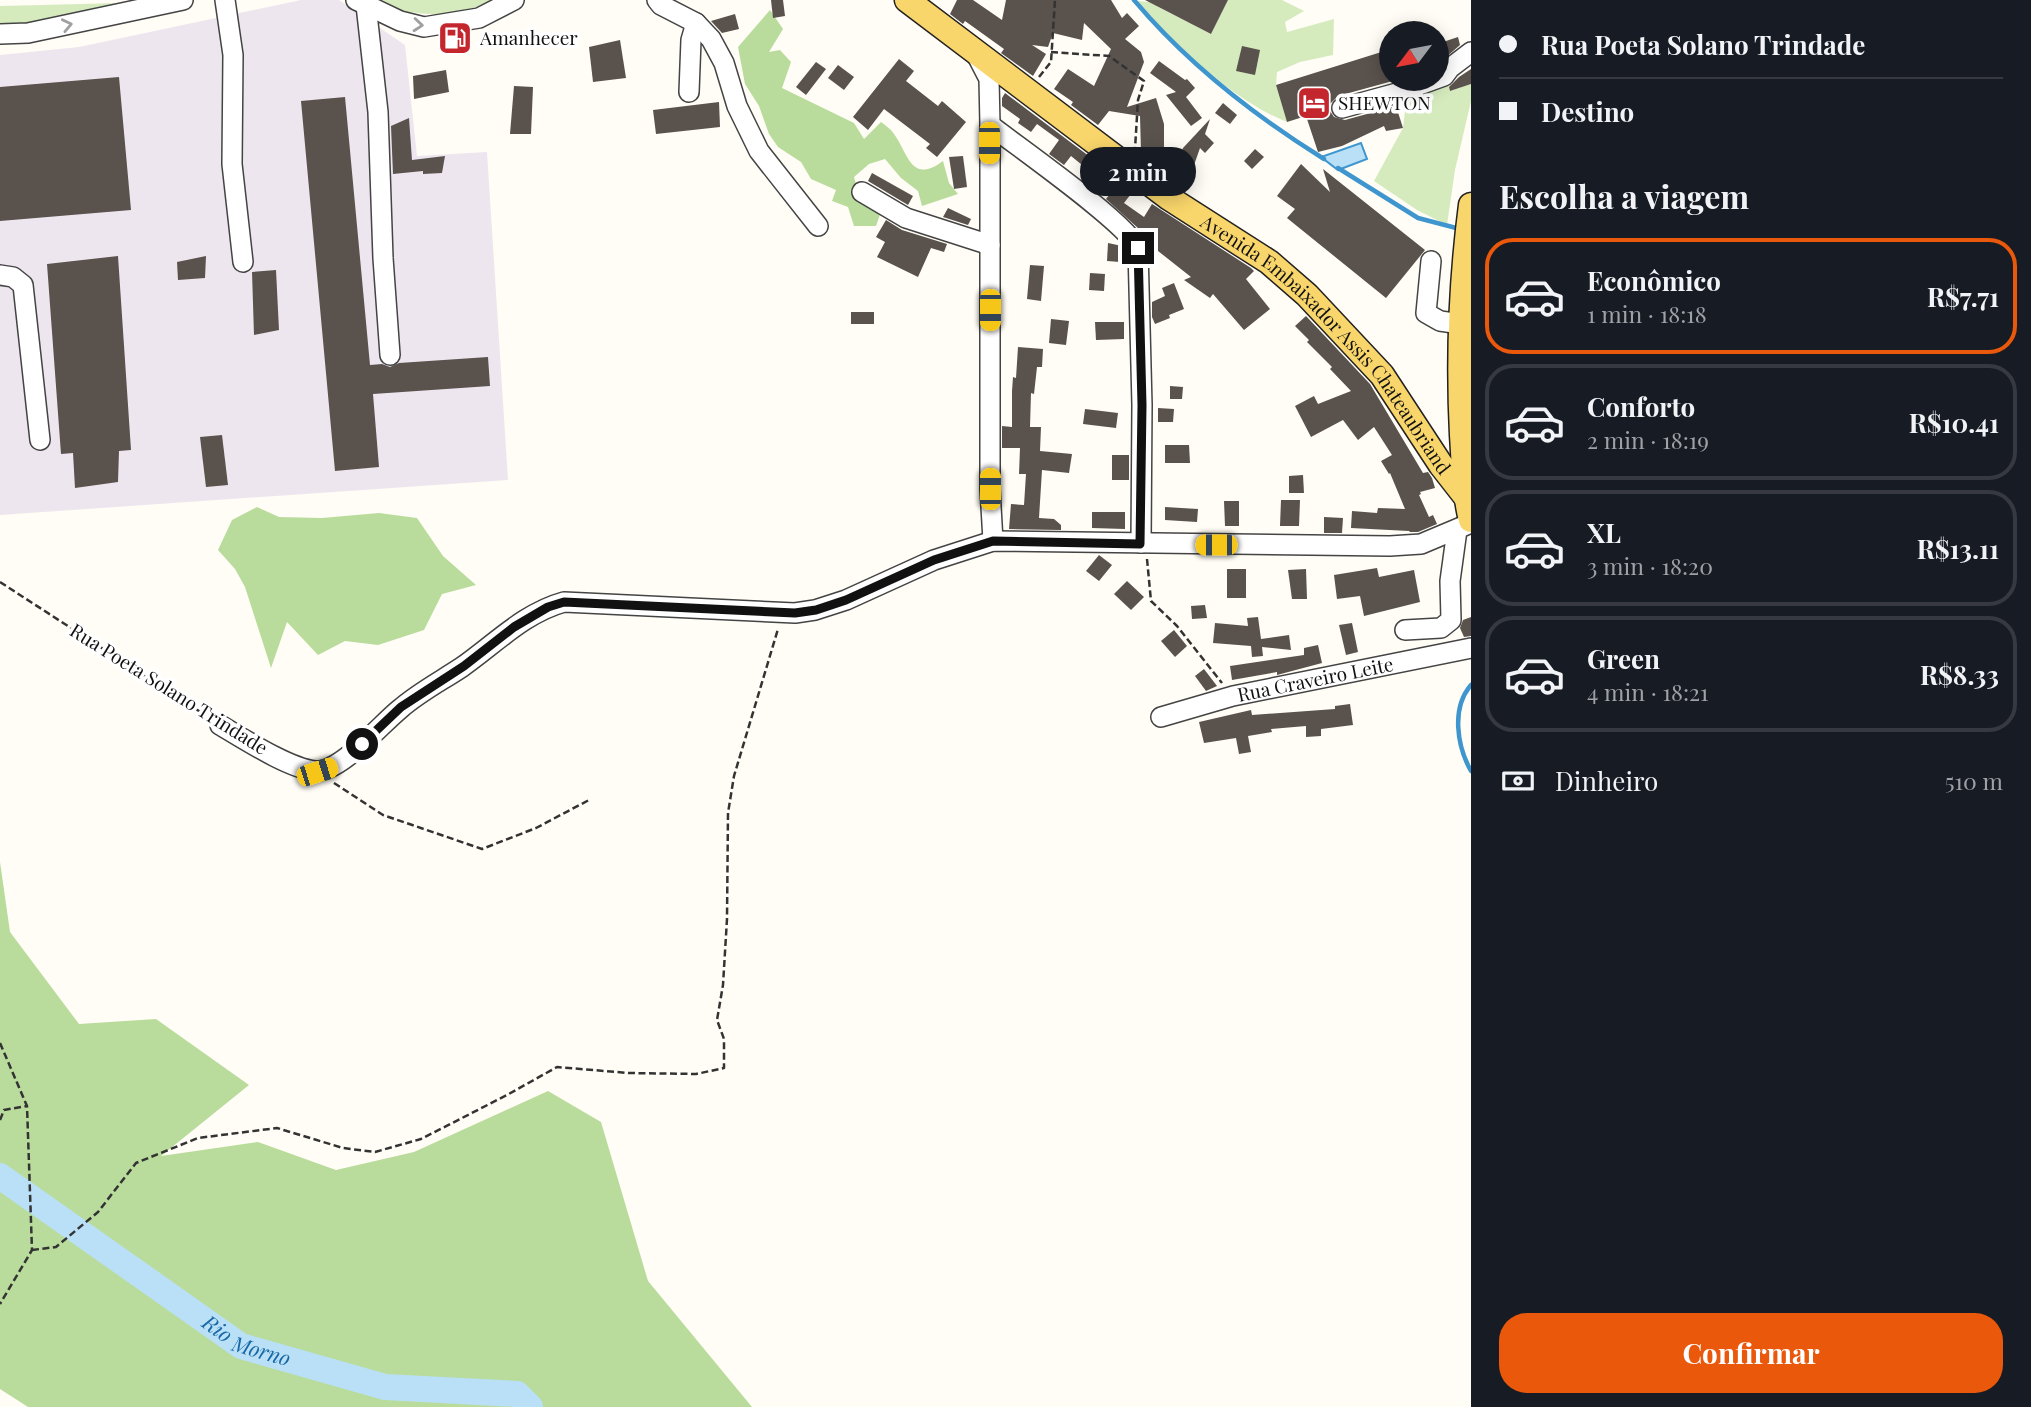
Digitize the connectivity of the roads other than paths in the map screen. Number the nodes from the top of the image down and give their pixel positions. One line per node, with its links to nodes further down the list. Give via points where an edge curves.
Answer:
1 (183, 0): 8 (street, one-way to 1, via 28,33)
2 (225, 0): 19 (street, via 233,55 232,164)
3 (514, 0): 6 (street, one-way to 3, via 424,27 479,18)
4 (657, 0): 7 (street)
5 (907, 0): 9 (main road, Avenida Embaixador Assis Chateaubriand)
6 (361, 3): 22 (street, via 378,112)
7 (695, 23): 11 (street); 16 (street, via 724,63 737,106 759,151)
8 (0, 34)
9 (972, 48): 13 (street, via 989,79); 24 (main road, Avenida Embaixador Assis Chateaubriand, via 1169,198 1269,262 1307,295 1382,374 1441,464)
10 (1471, 52): 12 (street, via 1444,76)
11 (689, 92)
12 (1342, 108)
13 (990, 125): 17 (street); 26 (street, via 1113,220 1138,248)
14 (862, 192): 17 (street, via 906,218)
15 (1469, 222): 21 (main road)
16 (818, 226)
17 (990, 245): 25 (street)
18 (1431, 261): 21 (street, via 1426,313)
19 (243, 262)
20 (0, 275): 23 (street, via 23,285)
21 (1461, 324): 24 (main road)
22 (390, 355)
23 (40, 440)
24 (1466, 518): 26 (street, via 1422,544); 27 (street, via 1450,581 1451,620 1441,628)
25 (993, 541): 26 (street); 30 (street, Rua Poeta Solano Trindade, via 934,560 816,610 564,602 548,607 401,707 345,758 317,772)
26 (1143, 544)
27 (1405, 630)
28 (1471, 648): 29 (street, Rua Craveiro Leite, via 1233,696)
29 (1161, 717)
30 (220, 725)

